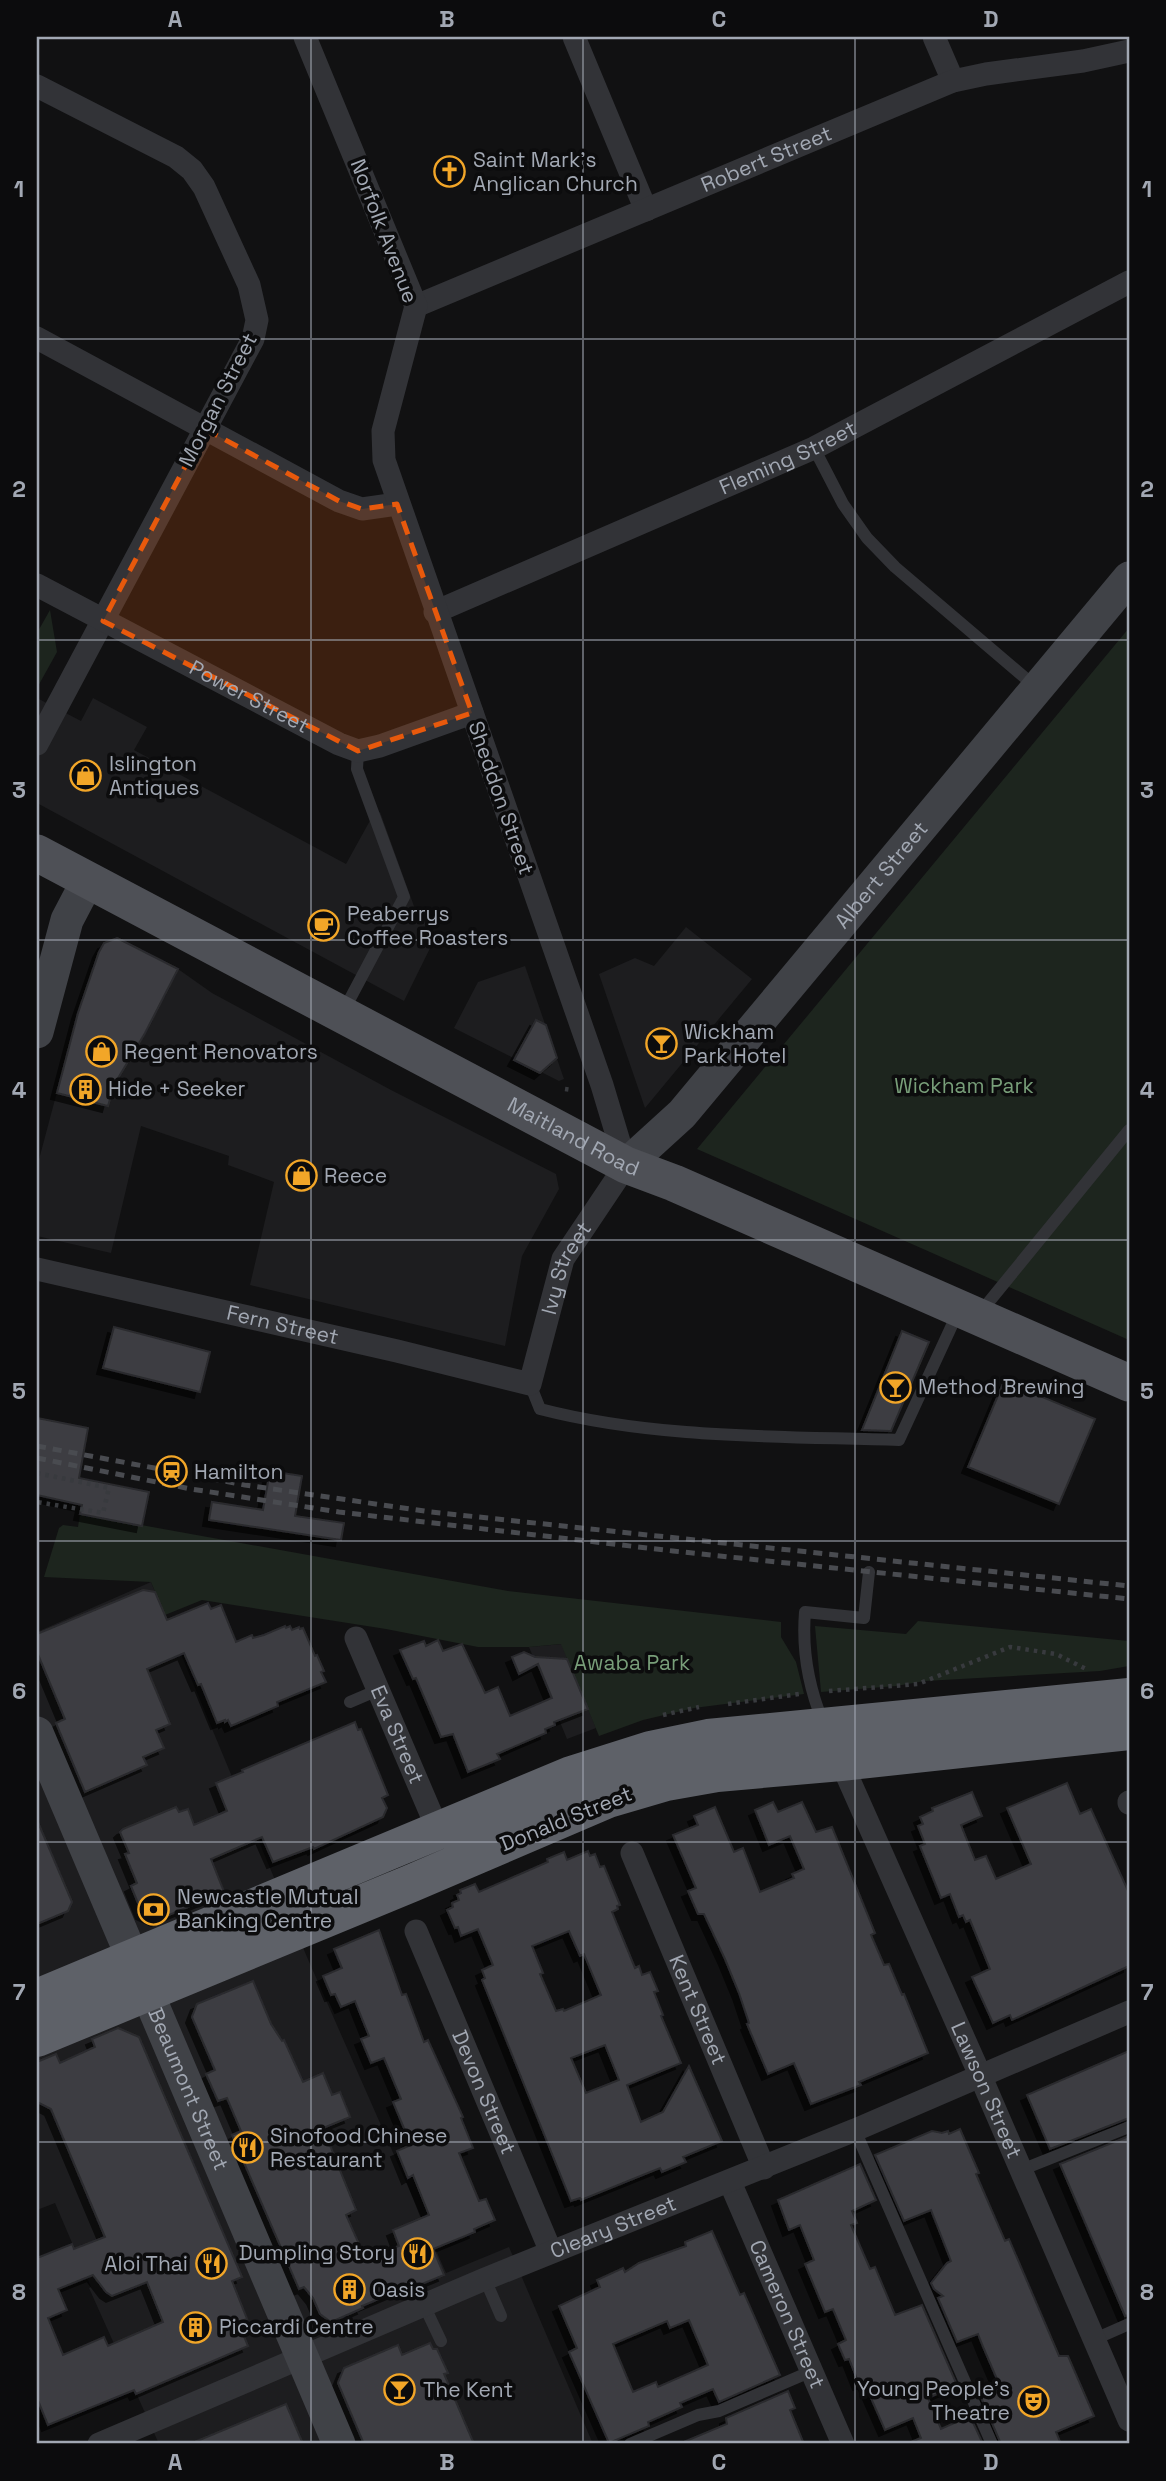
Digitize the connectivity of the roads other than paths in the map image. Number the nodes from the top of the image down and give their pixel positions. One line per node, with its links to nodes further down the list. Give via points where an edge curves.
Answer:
1 (305, 37): 9 (street, Norfolk Avenue)
2 (574, 37): 7 (street)
3 (934, 37): 5 (street)
4 (1129, 51): 5 (street, Robert Street)
5 (953, 81): 7 (street, Robert Street)
6 (37, 86): 11 (street, Morgan Street, via 176,158 204,187 248,285 257,320 253,339)
7 (646, 210): 9 (street, Robert Street)
8 (1129, 282): 13 (street, Fleming Street)
9 (416, 306): 12 (street, Norfolk Avenue)
10 (37, 338): 11 (street)
11 (205, 429): 14 (street, via 339,501 362,509); 18 (street, Morgan Street)
12 (383, 431): 14 (street, Sheddon Street, via 384,460)
13 (814, 448): 17 (street, Fleming Street); 19 (lane, via 867,538)
14 (397, 504): 17 (street, Sheddon Street)
15 (1129, 578): 19 (main road, Albert Street)
16 (37, 585): 18 (street, Power Street)
17 (435, 612): 20 (street, Sheddon Street)
18 (103, 621): 21 (street, Morgan Street); 22 (street, Power Street)
19 (1037, 688): 28 (main road, Albert Street, via 682,1114)
20 (472, 713): 22 (street); 28 (street, Sheddon Street, via 602,1085)
21 (37, 744)
22 (358, 751): 25 (lane, via 357,769 404,897)
23 (37, 853): 24 (main road, Maitland Road)
24 (88, 880): 25 (main road, Maitland Road); 26 (main road, via 66,920)
25 (341, 1015): 28 (main road, Maitland Road)
26 (37, 1032)
27 (1129, 1130): 30 (lane)
28 (617, 1179): 30 (main road, Maitland Road, via 674,1183); 32 (street, Ivy Street, via 563,1259)
29 (37, 1269): 32 (street, Fern Street)
30 (969, 1312): 31 (main road, Maitland Road); 32 (lane, via 899,1440 655,1429 540,1409)
31 (1129, 1382)
32 (530, 1384)
33 (869, 1572): 38 (lane, via 863,1618 805,1612 811,1693)
34 (356, 1638): 35 (street, Eva Street)
35 (378, 1690): 37 (lane); 42 (street, Eva Street)
36 (1129, 1697): 38 (highway, Donald Street)
37 (350, 1702)
38 (825, 1725): 41 (highway); 42 (highway, Donald Street, via 708,1738 650,1750 571,1775)
39 (1129, 1731): 41 (highway, Donald Street)
40 (37, 1733): 45 (main road, Beaumont Street)
41 (841, 1762): 45 (highway, Donald Street, via 717,1773 608,1798 412,1883); 49 (street, Lawson Street)
42 (438, 1830): 45 (highway, Donald Street)
43 (632, 1853): 52 (street, Kent Street)
44 (416, 1931): 55 (street, Devon Street)
45 (139, 1975): 46 (highway, Donald Street); 48 (highway, Donald Street); 62 (main road, Beaumont Street)
46 (37, 1997)
47 (1129, 2012): 49 (street, Cleary Street)
48 (37, 2038)
49 (980, 2075): 51 (street, Cleary Street); 53 (street, Lawson Street)
50 (1129, 2127): 53 (lane)
51 (855, 2130): 52 (street, Cleary Street); 69 (lane)
52 (764, 2168): 54 (street, Cleary Street)
53 (1021, 2170): 60 (street, Lawson Street)
54 (730, 2182): 55 (street, Cleary Street); 63 (street, Cameron Street)
55 (551, 2252): 56 (street, Cleary Street)
56 (485, 2279): 57 (street, Cleary Street); 58 (lane)
57 (424, 2305): 61 (lane); 62 (street, Cleary Street)
58 (501, 2316)
59 (1129, 2324): 60 (lane)
60 (1095, 2339): 64 (street, Lawson Street)
61 (441, 2342)
62 (302, 2358): 65 (street, Cleary Street); 66 (main road, Beaumont Street)
63 (812, 2371): 67 (lane); 68 (street, Cameron Street)
64 (1129, 2420)
65 (99, 2444)
66 (339, 2444)
67 (630, 2444)
68 (842, 2444)
69 (992, 2444)

